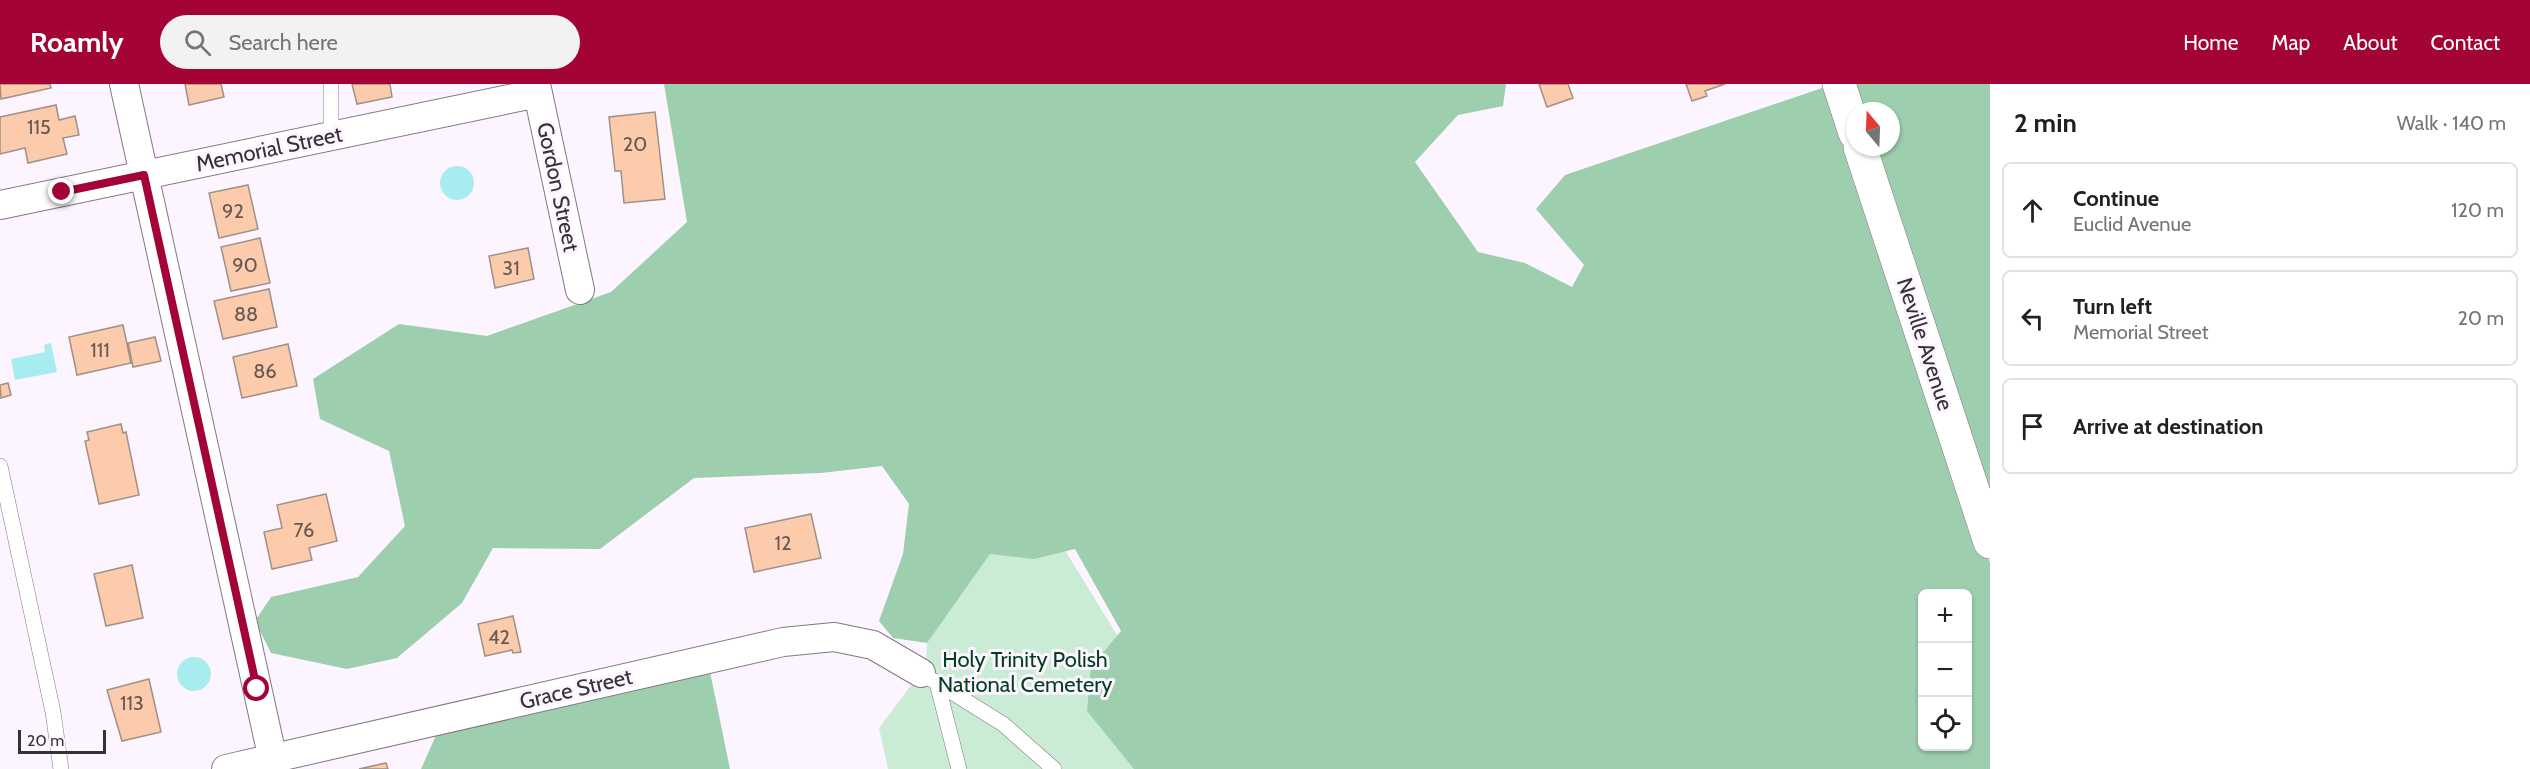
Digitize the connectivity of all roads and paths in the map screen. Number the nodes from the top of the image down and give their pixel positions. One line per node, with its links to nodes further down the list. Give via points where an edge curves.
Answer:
1 (124, 84): 8 (street)
2 (331, 84): 6 (lane)
3 (1839, 84): 5 (street)
4 (537, 88): 6 (street, Memorial Street); 10 (street, Gordon Street)
5 (1846, 105)
6 (331, 136): 8 (street, Memorial Street)
7 (1863, 156): 12 (street, Neville Avenue)
8 (144, 175): 9 (street, Memorial Street); 14 (street)
9 (0, 205)
10 (580, 290)
11 (0, 466): 15 (lane, via 53,712)
12 (1990, 542)
13 (929, 678): 14 (street, Grace Street, via 873,645 834,637 783,642); 17 (lane); 18 (lane, via 1003,724)
14 (274, 764): 16 (street, Grace Street)
15 (61, 769)
16 (226, 769)
17 (959, 769)
18 (1054, 769)

